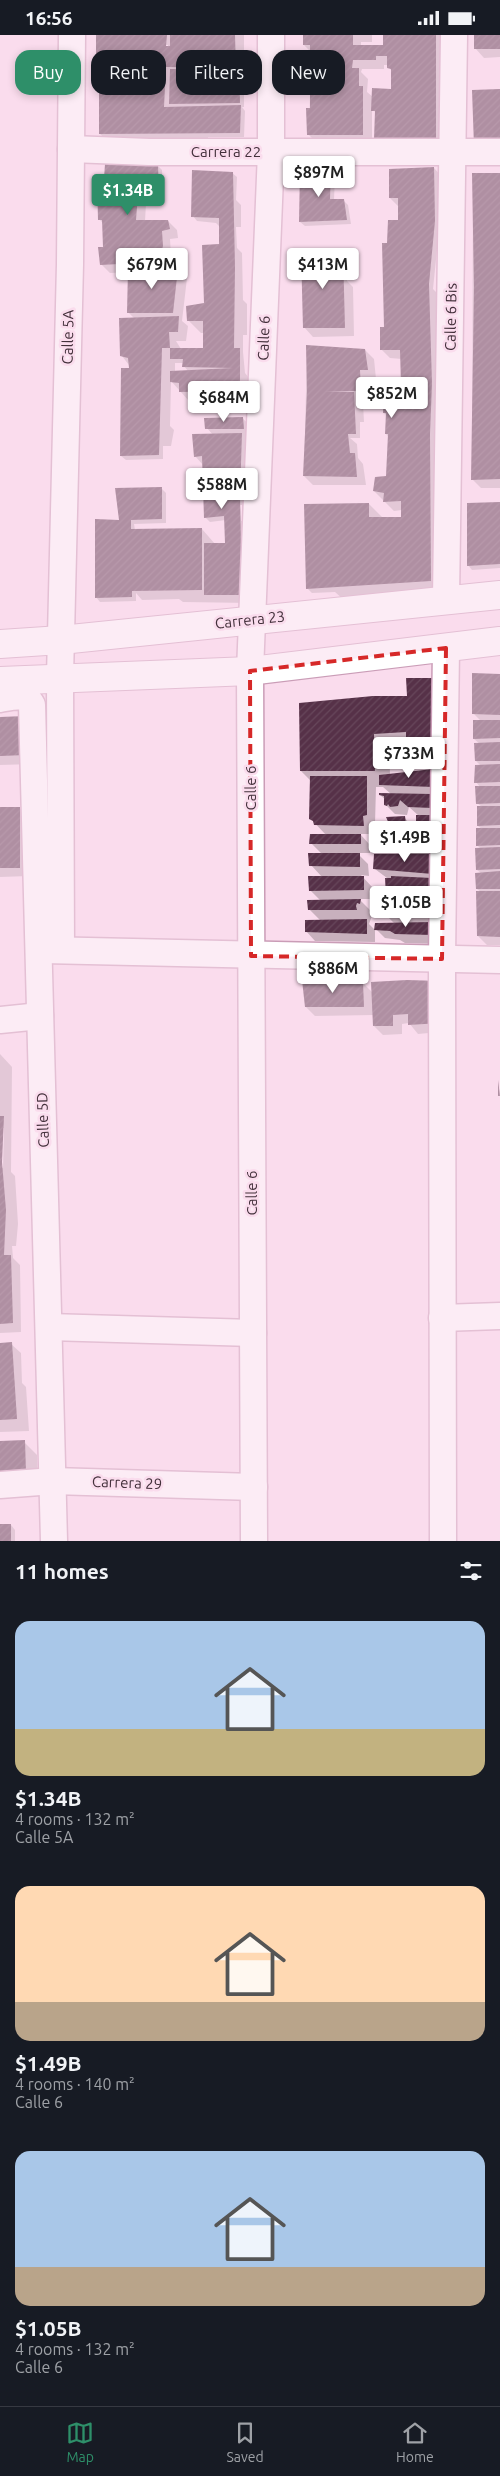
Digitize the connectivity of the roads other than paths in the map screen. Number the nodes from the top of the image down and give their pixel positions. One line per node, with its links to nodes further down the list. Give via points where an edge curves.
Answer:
1 (72, 35): 4 (street, Calle 5A)
2 (271, 35): 5 (street, Calle 6)
3 (454, 35): 7 (street, Calle 6 Bis)
4 (71, 149): 5 (street, Carrera 22); 11 (street, Calle 5A)
5 (271, 152): 7 (street, Carrera 22); 10 (street, Calle 6)
6 (500, 152): 7 (street, Carrera 22)
7 (453, 153): 9 (street, Calle 6 Bis)
8 (500, 595): 9 (main road, Carrera 23)
9 (446, 599): 10 (main road, Carrera 23)
10 (254, 619): 11 (main road, Carrera 23); 15 (street, Calle 6)
11 (61, 640): 13 (main road, Carrera 23); 16 (street, Calle 5A)
12 (500, 641): 14 (main road)
13 (0, 644)
14 (446, 648): 15 (main road); 21 (street)
15 (250, 671): 16 (main road); 20 (street, Calle 6)
16 (60, 677): 17 (main road); 19 (street, Calle 5A)
17 (0, 681)
18 (0, 699): 19 (street, Calle 5D, via 23,696 32,705)
19 (49, 949): 20 (street); 23 (street, Calle 5D)
20 (251, 956): 21 (street); 28 (street, Calle 6)
21 (442, 959): 22 (street); 26 (street)
22 (500, 960)
23 (40, 1016): 24 (street); 27 (street, Calle 5D)
24 (0, 1020)
25 (500, 1316): 26 (street)
26 (442, 1317): 34 (street)
27 (49, 1327): 28 (street); 29 (street, Calle 5D)
28 (253, 1333): 31 (street, Calle 6)
29 (53, 1481): 30 (street, Carrera 29); 31 (street, Carrera 29); 32 (street, Calle 5D)
30 (0, 1485)
31 (254, 1487): 33 (street, Calle 6)
32 (54, 1541)
33 (254, 1541)
34 (443, 1541)

